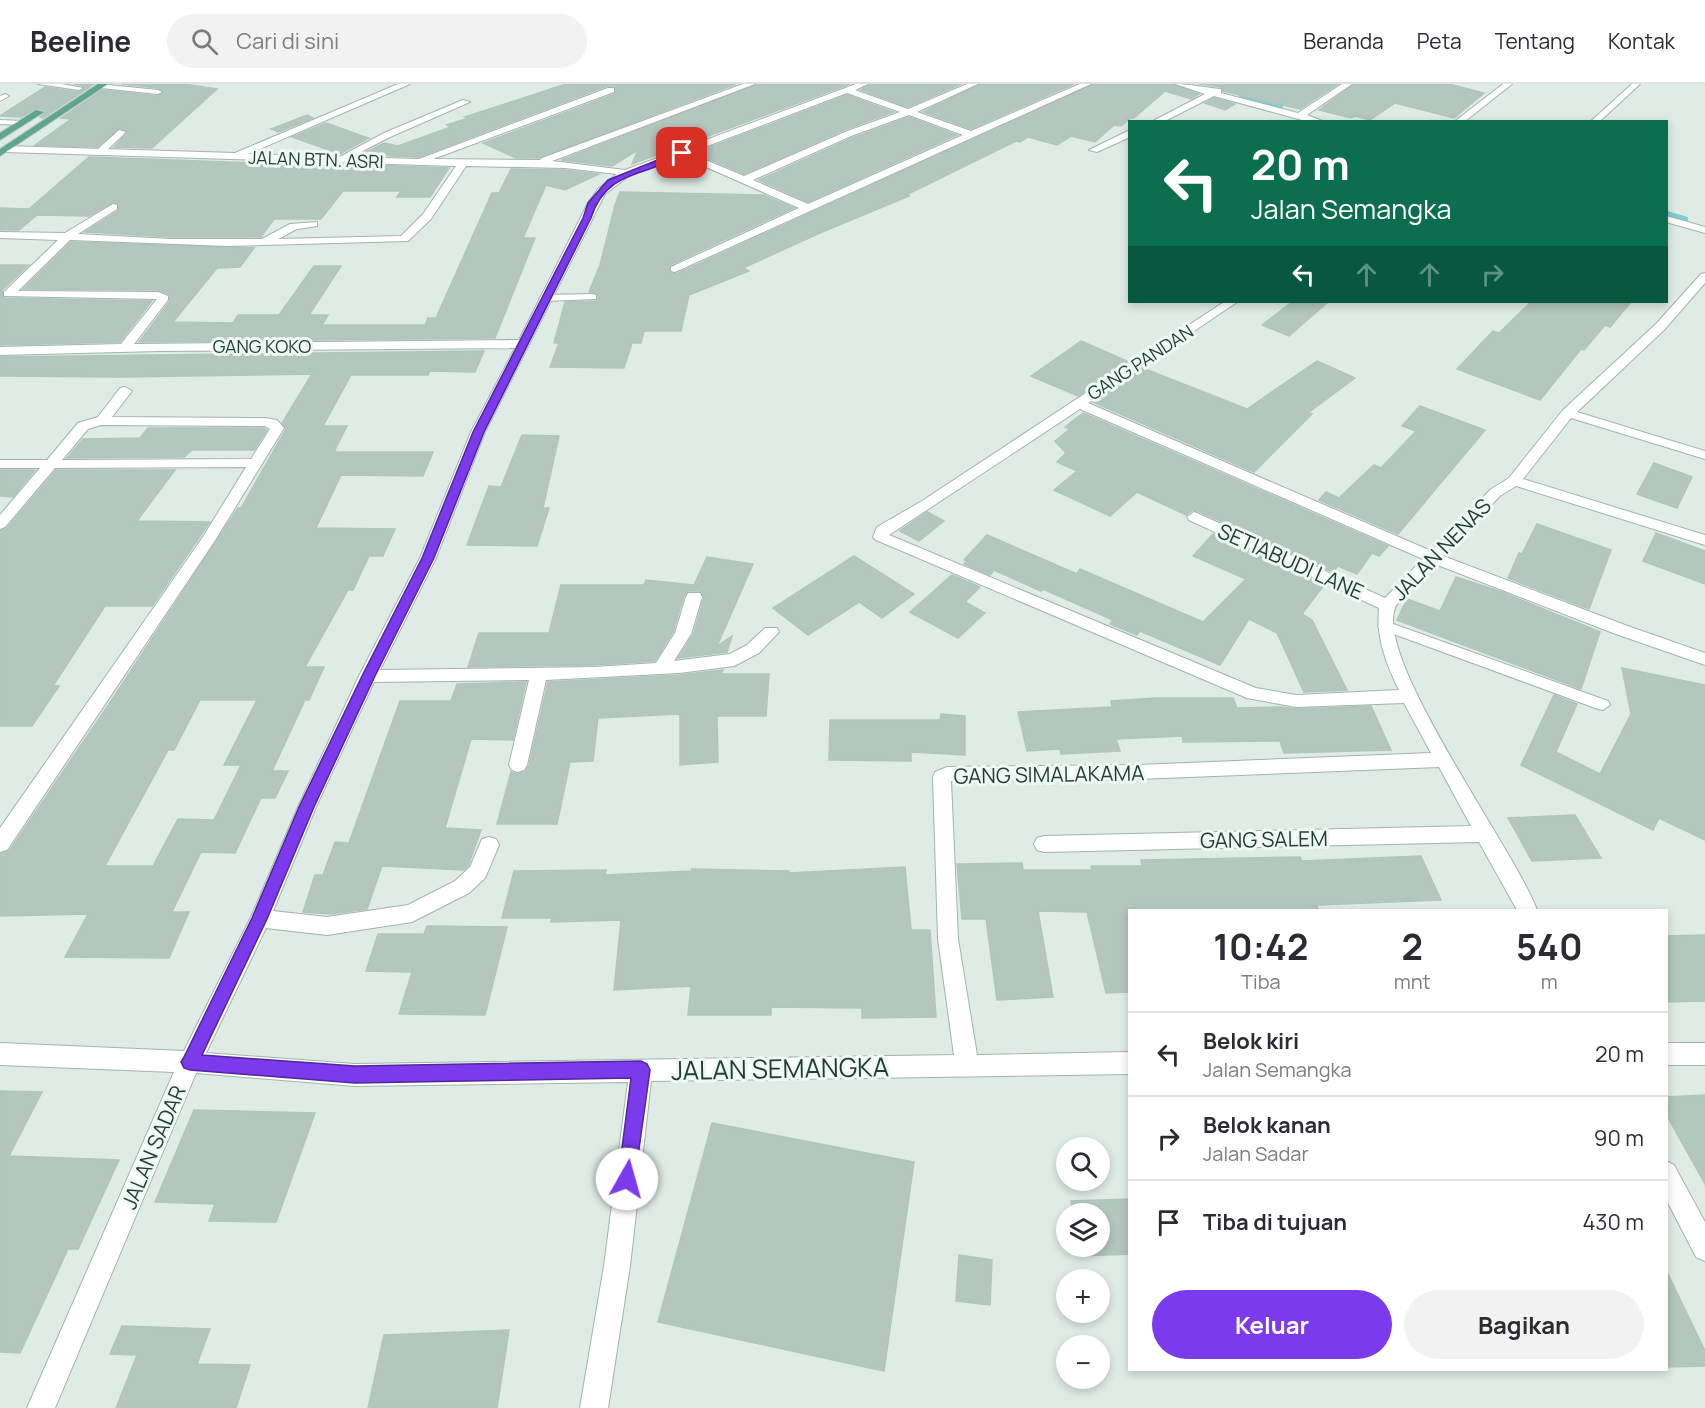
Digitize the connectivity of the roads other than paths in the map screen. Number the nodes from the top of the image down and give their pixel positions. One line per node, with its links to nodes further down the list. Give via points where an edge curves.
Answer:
1 (42, 84): 13 (lane)
2 (406, 84): 37 (street)
3 (751, 84): 40 (street)
4 (864, 84): 15 (street, JALAN SADAR)
5 (974, 84): 21 (street)
6 (1087, 84): 30 (street)
7 (1179, 84): 17 (street)
8 (1230, 84): 17 (street)
9 (1348, 84): 22 (street)
10 (1508, 84): 25 (lane)
11 (1636, 84): 26 (lane)
12 (103, 85): 16 (lane); 34 (main road)
13 (82, 86): 18 (main road)
14 (611, 90): 39 (street)
15 (849, 91): 21 (street); 36 (street, JALAN SADAR)
16 (158, 92)
17 (1216, 93): 22 (street); 23 (street)
18 (60, 100)
19 (466, 102): 38 (lane)
20 (50, 105): 28 (main road)
21 (909, 112): 30 (street); 43 (street)
22 (1300, 116): 24 (street)
23 (1159, 120)
24 (1314, 120)
25 (1461, 120)
26 (1596, 120)
27 (0, 122): 28 (lane)
28 (22, 123): 32 (main road)
29 (122, 132): 35 (lane)
30 (970, 134): 45 (street)
31 (1128, 134): 33 (street)
32 (1, 136)
33 (1094, 150)
34 (3, 151): 35 (street, JALAN BTN. ASRI)
35 (100, 152): 37 (street, JALAN BTN. ASRI)
36 (682, 153): 42 (street, JALAN SADAR); 43 (street)
37 (232, 157): 38 (street, JALAN BTN. ASRI)
38 (340, 159): 39 (street, JALAN BTN. ASRI)
39 (418, 162): 41 (street, JALAN BTN. ASRI)
40 (538, 163): 41 (street, JALAN BTN. ASRI); 42 (street, JALAN BTN. ASRI)
41 (463, 164): 51 (street, via 411,236 404,239)
42 (626, 173): 55 (street, JALAN SADAR, via 610,181 592,203)
43 (744, 180): 45 (street)
44 (113, 207): 50 (street)
45 (809, 208): 52 (street)
46 (1668, 220): 48 (street)
47 (313, 224): 51 (street, via 294,226)
48 (1705, 230)
49 (0, 236): 50 (street)
50 (68, 236): 51 (street, via 137,242); 58 (street, via 8,294 165,298)
51 (264, 243)
52 (675, 269)
53 (1705, 276): 62 (street, JALAN NENAS, via 1660,327)
54 (593, 297): 55 (lane)
55 (544, 298): 57 (street, JALAN SADAR)
56 (1230, 303): 61 (street, GANG PANDAN)
57 (523, 344): 58 (street, GANG KOKO); 80 (street, JALAN SADAR, via 478,432 428,558)
58 (123, 348): 59 (street, GANG KOKO)
59 (0, 351)
60 (125, 390): 63 (street)
61 (1078, 403): 72 (street); 81 (street, GANG PANDAN, via 882,530 881,537 1253,694 1296,701)
62 (1568, 413): 64 (street); 68 (street, JALAN NENAS)
63 (101, 421): 65 (street, via 272,423 276,432); 67 (street, via 86,424)
64 (1705, 455)
65 (257, 463): 67 (street); 86 (street)
66 (0, 464): 67 (street)
67 (53, 464): 70 (street)
68 (1514, 481): 71 (street); 72 (street, JALAN NENAS, via 1495,493)
69 (1194, 517): 74 (street, SETIABUDI LANE)
70 (0, 524)
71 (1705, 540)
72 (1432, 557): 74 (street, JALAN NENAS); 77 (street)
73 (694, 597): 78 (street, via 683,634)
74 (1388, 605): 75 (street, JALAN NENAS)
75 (1385, 626): 81 (street, JALAN NENAS, via 1393,660); 82 (lane)
76 (771, 632): 78 (street, via 734,660)
77 (1705, 659)
78 (661, 668): 79 (street)
79 (539, 674): 80 (street); 84 (street)
80 (368, 676): 90 (street, JALAN SADAR)
81 (1411, 696): 83 (street, JALAN NENAS)
82 (1603, 705)
83 (1445, 760): 85 (street, JALAN NENAS); 96 (street, GANG SIMALAKAMA, via 942,777 948,939)
84 (518, 765)
85 (1485, 834): 87 (street, GANG SALEM); 89 (street, JALAN NENAS)
86 (0, 844)
87 (1044, 844)
88 (489, 845): 90 (street, via 478,872 462,887 412,913 327,926)
89 (1526, 909)
90 (260, 919): 94 (street, JALAN SADAR)
91 (0, 1054): 94 (street, JALAN SEMANGKA)
92 (1668, 1054): 93 (street)
93 (1705, 1054)
94 (190, 1062): 97 (street, JALAN SEMANGKA, via 355,1075); 100 (street, JALAN SADAR)
95 (1128, 1063): 96 (street, JALAN SEMANGKA)
96 (967, 1065): 97 (street, JALAN SEMANGKA)
97 (641, 1070): 101 (street)
98 (1668, 1177): 99 (street)
99 (1705, 1248)
100 (41, 1408)
101 (594, 1408)

